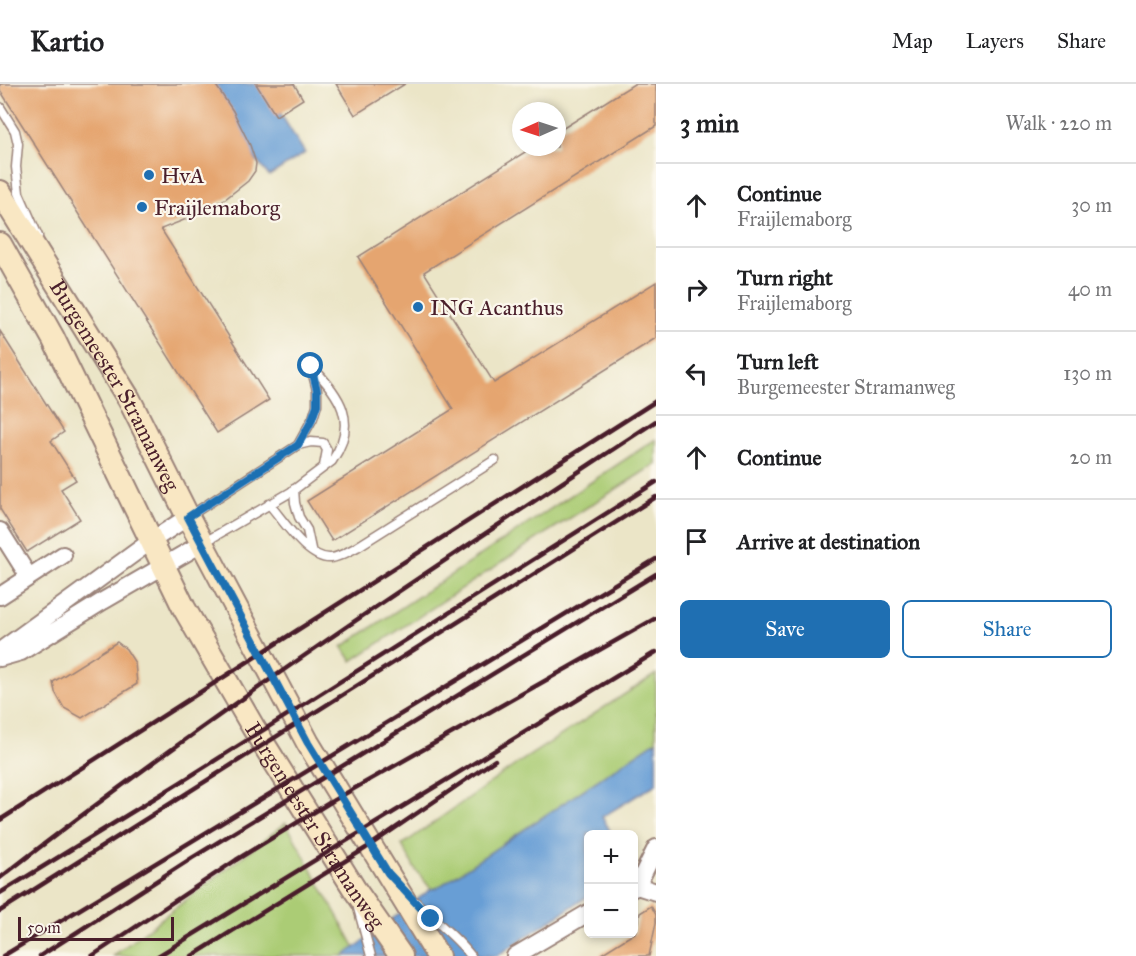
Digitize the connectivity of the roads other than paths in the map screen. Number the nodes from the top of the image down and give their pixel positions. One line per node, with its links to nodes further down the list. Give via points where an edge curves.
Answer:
1 (0, 107): 4 (lane, via 18,144 19,193)
2 (0, 192): 4 (main road, Burgemeester Stramanweg)
3 (0, 244): 12 (main road, Burgemeester Stramanweg, via 53,338)
4 (55, 278): 10 (main road, Burgemeester Stramanweg, via 129,399)
5 (298, 445): 7 (lane, via 323,443 327,450); 7 (lane, via 317,405 311,366 327,382 344,410 342,443); 10 (lane)
6 (495, 460): 14 (lane, via 357,547 329,558)
7 (324, 467): 8 (lane)
8 (294, 489): 9 (lane); 14 (lane)
9 (269, 504): 13 (lane); 14 (lane, via 296,539)
10 (188, 517): 12 (street); 13 (main road, Burgemeester Stramanweg)
11 (0, 531): 17 (street)
12 (151, 541): 16 (main road, Burgemeester Stramanweg); 19 (street)
13 (203, 543): 16 (street); 22 (main road, Burgemeester Stramanweg, via 308,743)
14 (311, 549)
15 (63, 555): 17 (street)
16 (164, 565): 20 (street, via 21,652); 25 (main road, Burgemeester Stramanweg, via 252,727)
17 (29, 577): 18 (street)
18 (0, 597)
19 (0, 651)
20 (0, 658)
21 (656, 848): 23 (street)
22 (388, 873): 30 (main road, Burgemeester Stramanweg); 31 (lane)
23 (637, 884)
24 (638, 888): 26 (street)
25 (355, 890): 28 (lane); 29 (main road, Burgemeester Stramanweg)
26 (656, 892)
27 (584, 915): 32 (street)
28 (371, 956)
29 (401, 956)
30 (438, 956)
31 (471, 956)
32 (515, 956)

